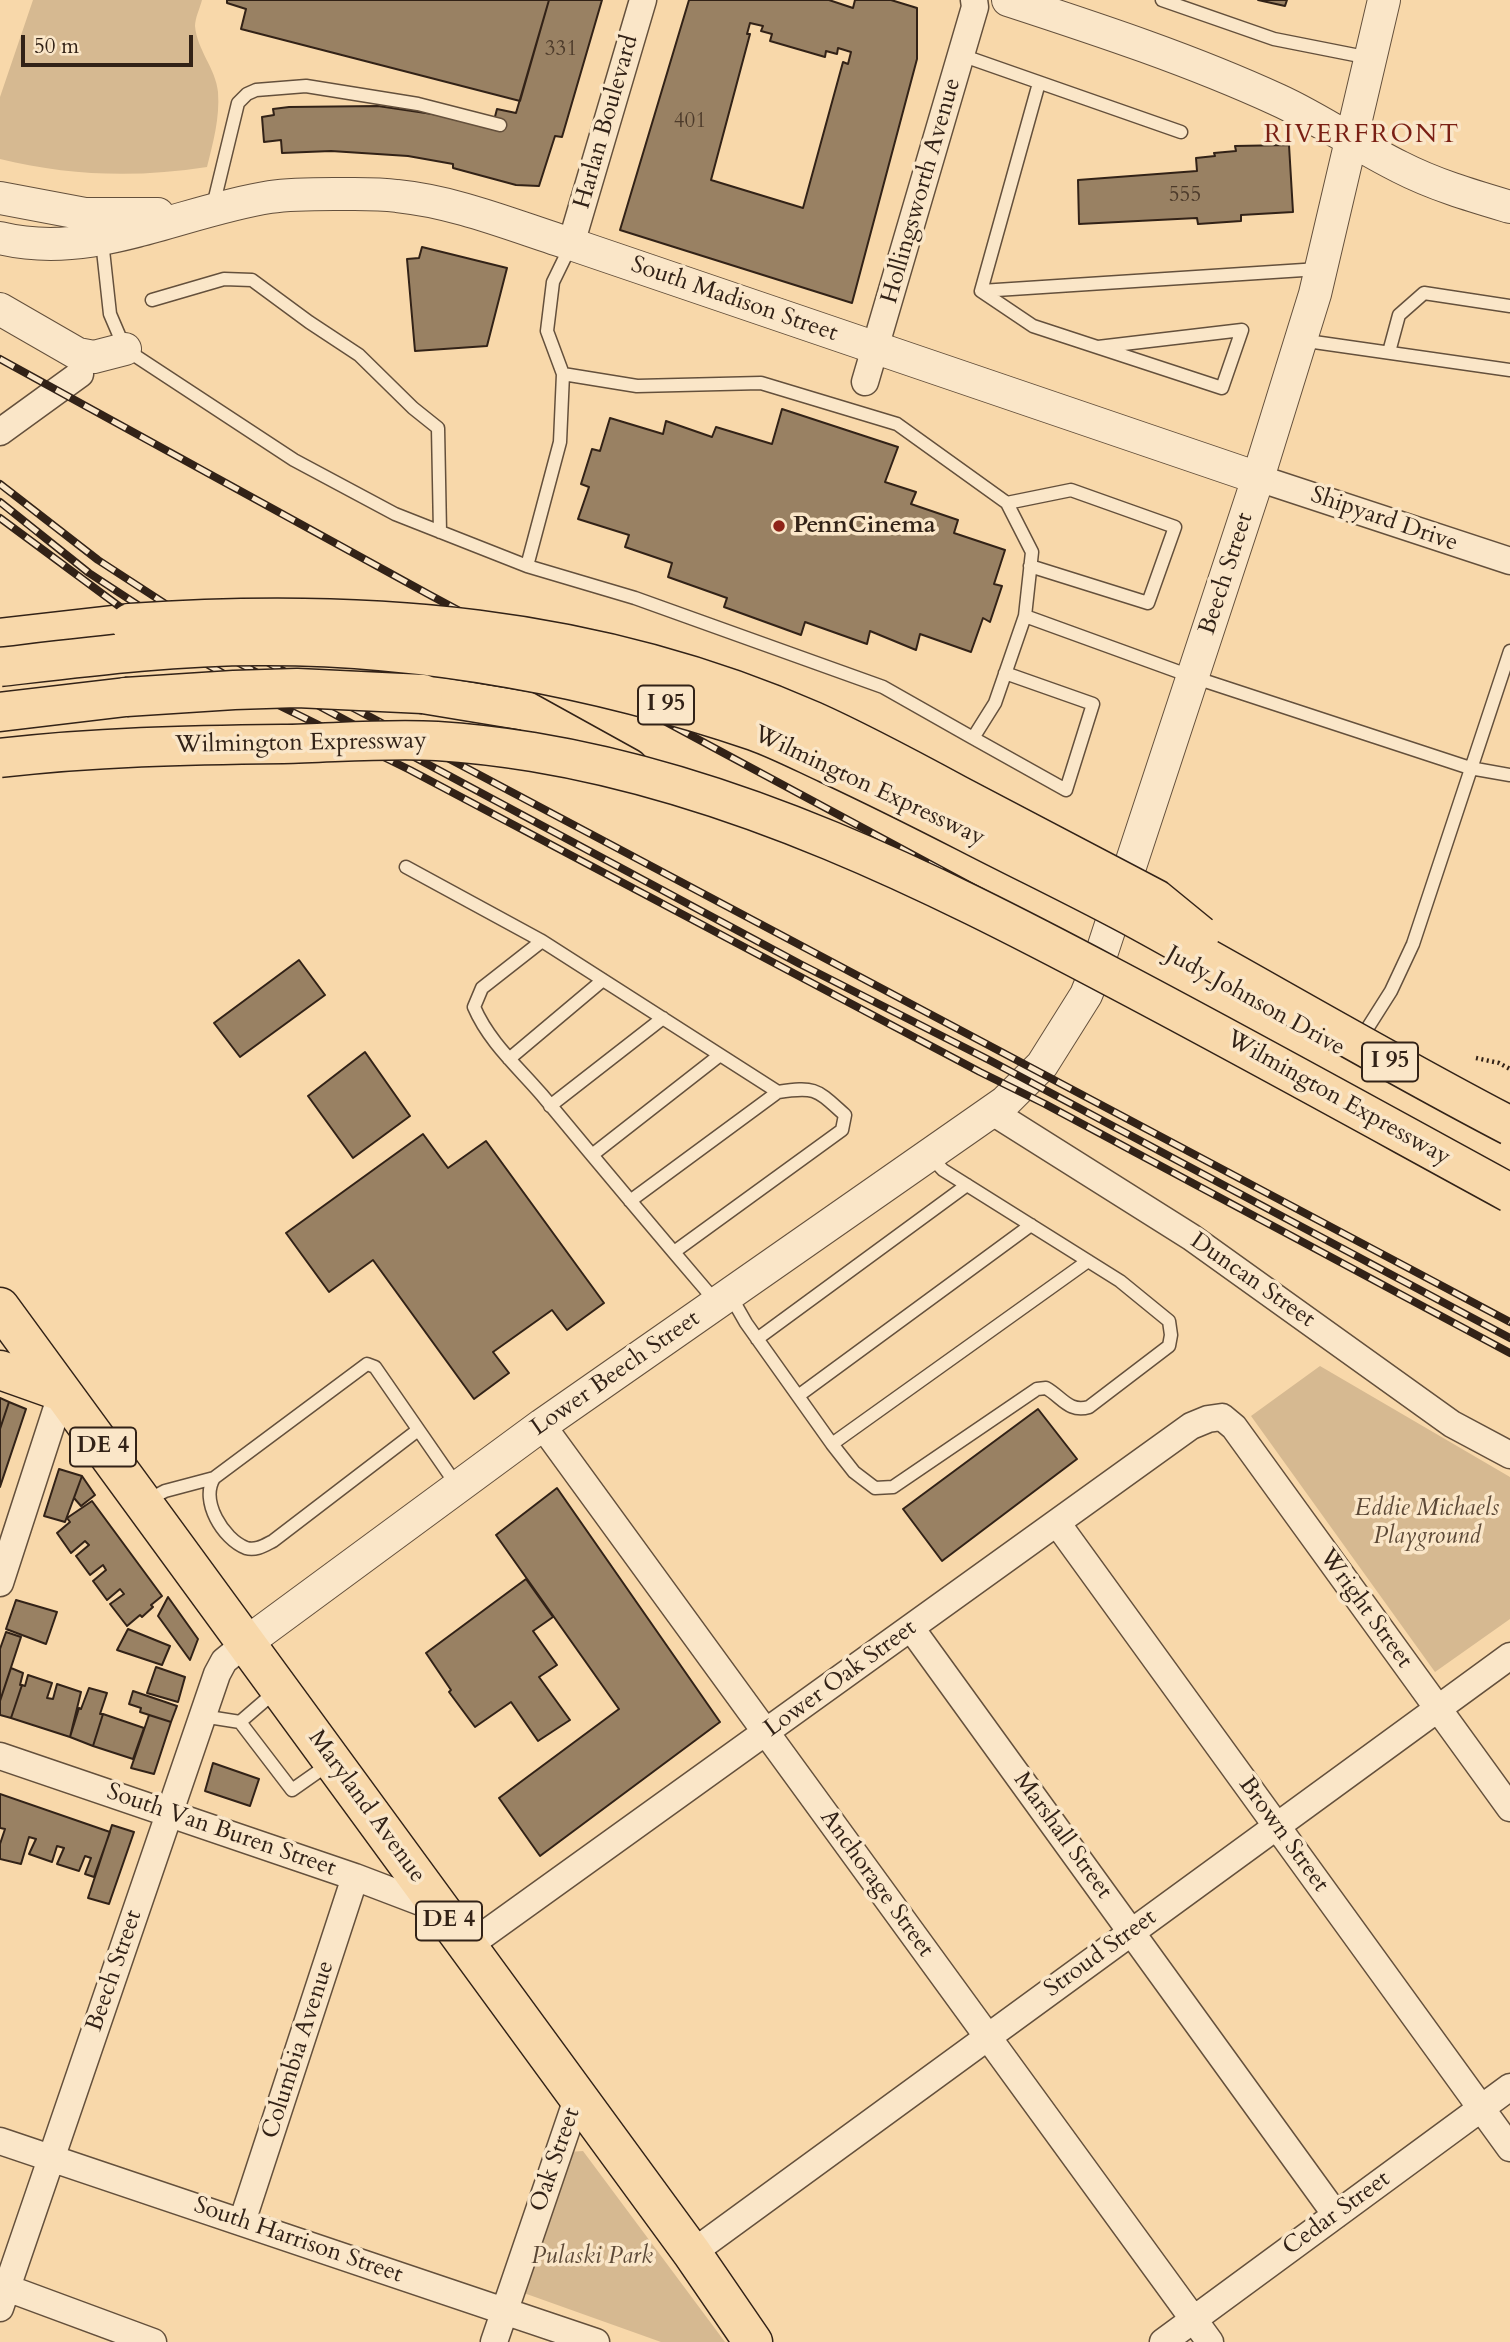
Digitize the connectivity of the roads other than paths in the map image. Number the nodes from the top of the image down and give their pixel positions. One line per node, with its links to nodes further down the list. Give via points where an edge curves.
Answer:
1 (643, 0): 17 (street, Harlan Boulevard)
2 (974, 0): 6 (street, Hollingsworth Avenue)
3 (1009, 0): 11 (street, via 1221,75)
4 (1162, 0): 7 (lane, via 1274,38)
5 (1384, 0): 7 (street, Beech Street)
6 (961, 55): 8 (lane); 25 (street, Hollingsworth Avenue)
7 (1371, 58): 11 (street, Beech Street)
8 (1039, 83): 10 (lane); 19 (lane)
9 (500, 125): 14 (lane, via 418,104 306,86 256,90 238,103)
10 (1181, 132)
11 (1352, 141): 13 (street, via 1401,168); 18 (street, Beech Street)
12 (0, 198): 14 (street, South Madison Street, via 85,214)
13 (1510, 207)
14 (205, 212): 16 (street, South Madison Street); 17 (street, South Madison Street, via 284,196 397,196 476,213)
15 (0, 238): 16 (street, South Madison Street)
16 (102, 240): 26 (lane, via 110,314)
17 (571, 244): 25 (street, South Madison Street); 30 (lane, via 553,282 547,331)
18 (1321, 269): 19 (lane); 23 (street, Beech Street)
19 (981, 291): 24 (lane, via 1033,326)
20 (152, 300): 35 (lane, via 224,279 252,280 359,355 438,428)
21 (1510, 306): 27 (lane, via 1423,293 1399,315)
22 (0, 309): 26 (street, via 78,354 94,357)
23 (1300, 340): 27 (lane); 33 (street, Beech Street)
24 (1098, 347): 24 (lane, via 1222,388 1242,330 1124,344)
25 (877, 348): 31 (street, Hollingsworth Avenue); 33 (street, South Madison Street)
26 (125, 349): 35 (lane, via 294,460 395,514)
27 (1389, 352): 28 (lane)
28 (1510, 370)
29 (80, 374): 32 (street)
30 (563, 374): 34 (lane, via 637,386 761,383 897,424); 37 (lane, via 560,442)
31 (865, 382)
32 (0, 432)
33 (1258, 478): 36 (street, Shipyard Drive); 44 (street, Beech Street)
34 (1007, 503): 38 (lane, via 1032,552); 38 (lane, via 1071,490 1175,527 1148,603)
35 (440, 532): 37 (lane)
36 (1510, 561)
37 (527, 566): 46 (lane, via 635,598 883,687)
38 (1030, 566): 39 (lane)
39 (1025, 616): 43 (lane); 44 (lane)
40 (0, 638): 55 (main road, bridge, via 185,620 346,618 490,631 659,666 832,730 1156,899)
41 (1510, 651): 48 (lane)
42 (0, 667): 55 (main road, Wilmington Expressway / I 95, bridge, via 209,647 308,647 483,664 626,694 758,733 802,752 1100,900)
43 (1005, 673): 46 (lane, via 995,703); 46 (lane, via 1093,704 1066,790)
44 (1193, 677): 48 (lane); 52 (street, Beech Street)
45 (0, 712): 49 (main road, bridge, via 234,690 423,694 526,711)
46 (973, 738)
47 (0, 758): 49 (main road, Wilmington Expressway / I 95, bridge, via 172,746 434,741 532,752)
48 (1470, 768): 50 (lane); 58 (lane, via 1402,970)
49 (641, 774): 68 (main road, Wilmington Expressway / I 95, bridge, via 846,846 1022,929)
50 (1510, 775)
51 (406, 867): 53 (lane)
52 (1111, 921): 58 (street, Judy Johnson Drive); 62 (street, Beech Street, via 1086,995 1042,1065)
53 (542, 941): 54 (lane); 59 (lane, via 482,988 474,1007 483,1028)
54 (603, 980): 56 (lane); 59 (lane)
55 (1271, 994): 63 (main road, Wilmington Expressway / I 95, bridge)
56 (663, 1018): 57 (lane); 61 (lane)
57 (720, 1055): 60 (lane); 65 (lane)
58 (1350, 1055): 64 (street, Judy Johnson Drive)
59 (509, 1059): 61 (lane)
60 (778, 1092): 69 (lane); 71 (lane, via 818,1091 845,1115 842,1130)
61 (550, 1106): 65 (lane)
62 (991, 1111): 66 (street, Lower Beech Street); 83 (street, Duncan Street, via 1191,1237 1452,1424)
63 (1510, 1126)
64 (1510, 1143)
65 (592, 1155): 69 (lane)
66 (928, 1155): 67 (lane); 73 (street, Lower Beech Street)
67 (967, 1185): 70 (lane); 75 (lane)
68 (1510, 1194)
69 (630, 1201): 71 (lane)
70 (1031, 1225): 72 (lane); 78 (lane)
71 (674, 1252): 73 (lane)
72 (1088, 1261): 82 (lane); 82 (lane, via 1169,1321 1171,1335 1169,1346 1089,1407 1071,1407 1046,1388 1037,1389 893,1487 875,1488 854,1472)
73 (724, 1299): 75 (lane); 80 (street, Lower Beech Street)
74 (0, 1307): 77 (main road, Maryland Avenue / DE 4)
75 (757, 1339): 78 (lane)
76 (0, 1370): 77 (main road)
77 (62, 1392): 86 (main road, Maryland Avenue / DE 4); 88 (street)
78 (798, 1396): 82 (lane)
79 (1216, 1417): 87 (street, Lower Oak Street, via 1192,1426); 93 (street, Wright Street, via 1234,1427)
80 (542, 1425): 85 (street, Lower Beech Street); 96 (street, Anchorage Street)
81 (418, 1430): 84 (lane, via 375,1367 367,1364); 84 (lane, via 259,1548 247,1548 223,1529 211,1506); 85 (lane)
82 (832, 1444)
83 (1510, 1455)
84 (214, 1478): 86 (lane)
85 (458, 1487): 90 (street, Lower Beech Street)
86 (143, 1502): 90 (main road, Maryland Avenue / DE 4)
87 (1056, 1523): 89 (street, Lower Oak Street); 101 (street, Brown Street)
88 (0, 1583)
89 (911, 1628): 96 (street, Lower Oak Street); 104 (street, Marshall Street)
90 (246, 1643): 92 (main road, Maryland Avenue / DE 4); 94 (street, Beech Street, via 224,1661)
91 (1510, 1656): 93 (street, Stroud Street)
92 (279, 1689): 95 (lane); 98 (main road, Maryland Avenue / DE 4)
93 (1437, 1709): 99 (street, Wright Street); 101 (street, Stroud Street)
94 (202, 1716): 95 (lane); 100 (street, Beech Street)
95 (240, 1722): 98 (lane, via 292,1790)
96 (766, 1732): 105 (street, Lower Oak Street); 106 (street, Anchorage Street)
97 (0, 1756): 100 (street, South Van Buren Street)
98 (332, 1761): 103 (main road, Maryland Avenue / DE 4)
99 (1510, 1808)
100 (169, 1814): 102 (street, South Van Buren Street); 112 (street, Beech Street)
101 (1276, 1826): 104 (street, Stroud Street); 109 (street, Brown Street)
102 (355, 1877): 103 (street, South Van Buren Street); 114 (street, Columbia Avenue)
103 (441, 1909): 105 (main road, Maryland Avenue / DE 4)
104 (1131, 1932): 106 (street, Stroud Street); 113 (street, Marshall Street)
105 (468, 1946): 108 (main road, Maryland Avenue / DE 4)
106 (988, 2037): 115 (street, Stroud Street); 118 (street, Anchorage Street)
107 (1510, 2087): 109 (street, Cedar Street)
108 (578, 2096): 115 (main road, Maryland Avenue / DE 4); 117 (street, Oak Street)
109 (1481, 2108): 111 (street, Brown Street); 113 (street, Cedar Street)
110 (0, 2141): 112 (street, South Harrison Street)
111 (1510, 2148)
112 (51, 2158): 114 (street, South Harrison Street); 116 (street, Beech Street)
113 (1336, 2215): 118 (street, Cedar Street)
114 (242, 2222): 117 (street, South Harrison Street)
115 (692, 2253): 122 (main road, Maryland Avenue / DE 4)
116 (3, 2298): 119 (street)
117 (505, 2311): 120 (street, Oak Street); 121 (street, South Harrison Street)
118 (1194, 2320): 123 (street, Cedar Street); 124 (street, Anchorage Street)
119 (153, 2342)
120 (494, 2342)
121 (596, 2342)
122 (753, 2342)
123 (1163, 2342)
124 (1210, 2342)

